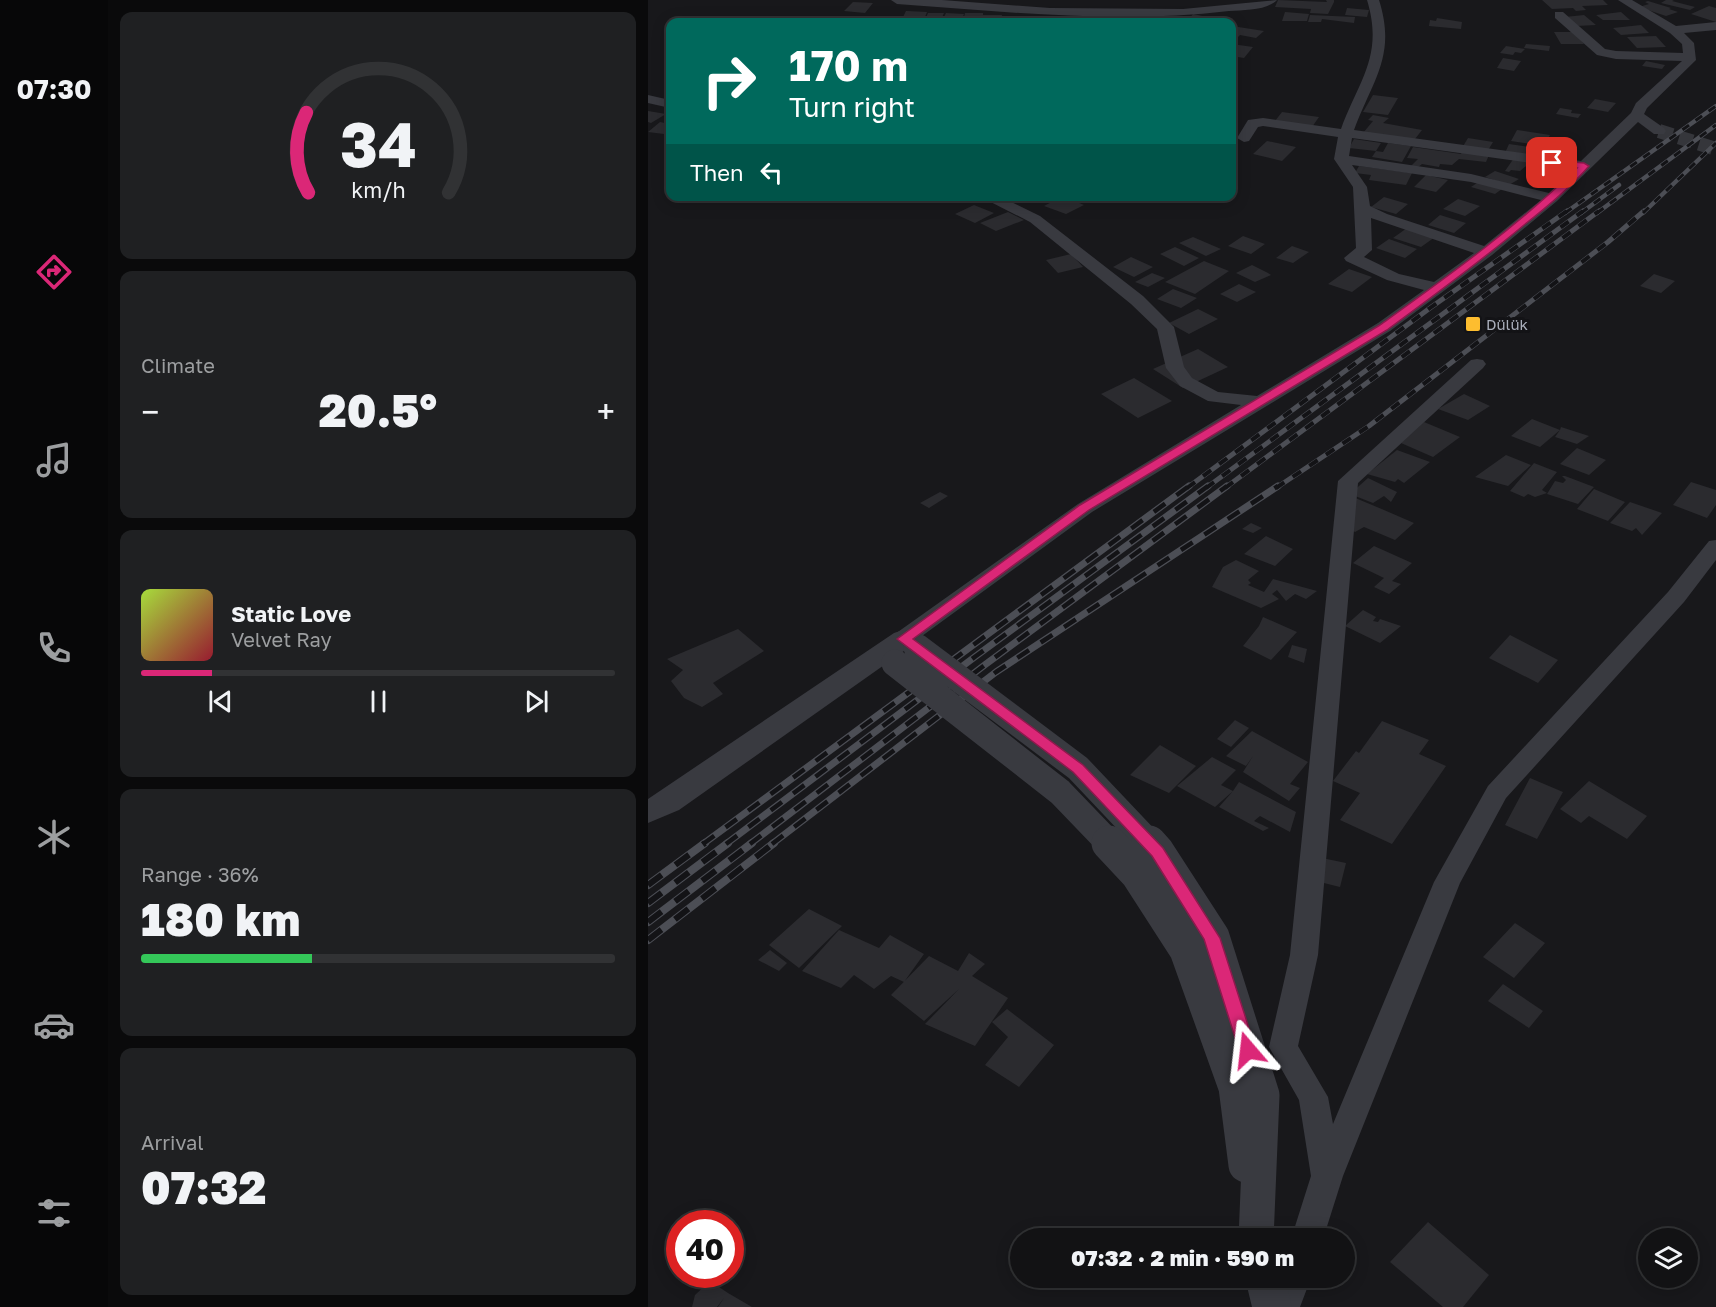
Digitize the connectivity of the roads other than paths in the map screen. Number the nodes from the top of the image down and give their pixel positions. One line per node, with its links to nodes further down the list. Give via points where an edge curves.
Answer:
1 (897, 0): 5 (street, via 1050,12 1183,13)
2 (1271, 0): 5 (street)
3 (1373, 0): 15 (street, via 1378,14 1377,63)
4 (1624, 0): 9 (street)
5 (1225, 9): 7 (street)
6 (1559, 15): 10 (street, via 1601,52)
7 (1215, 18)
8 (1716, 26): 9 (street)
9 (1674, 30): 10 (street, via 1688,44)
10 (1690, 57): 13 (street, via 1641,106)
11 (648, 99): 12 (street)
12 (666, 103)
13 (1637, 115): 14 (street); 18 (street)
14 (1659, 131)
15 (1345, 134): 16 (street, via 1263,122 1253,123); 17 (street); 18 (street)
16 (1244, 138)
17 (1341, 159): 19 (street, via 1471,178); 21 (street, via 1360,187)
18 (1584, 166): 19 (street)
19 (1552, 198): 22 (street)
20 (997, 201): 25 (street, via 1035,219 1137,300 1165,327 1175,368 1186,382 1214,397)
21 (1363, 208): 22 (street); 23 (street, via 1364,250 1352,258 1392,277)
22 (1486, 252): 23 (street)
23 (1437, 288): 25 (street, via 1384,327)
24 (1477, 364): 29 (street, via 1348,481 1304,955 1283,1047 1313,1097)
25 (1260, 402): 27 (street, via 1085,508)
26 (1716, 546): 29 (street, via 1676,597 1497,792 1447,882)
27 (899, 651): 27 (street, bridge, via 1060,792 1138,874 1187,950 1236,1087 1256,1239 1262,1095 1212,938 1157,852 1078,768); 28 (street)
28 (648, 812)
29 (1327, 1176): 30 (street)
30 (1310, 1228)
31 (1267, 1288): 33 (street)
32 (1291, 1288): 34 (street)
33 (1272, 1307)
34 (1283, 1307)

